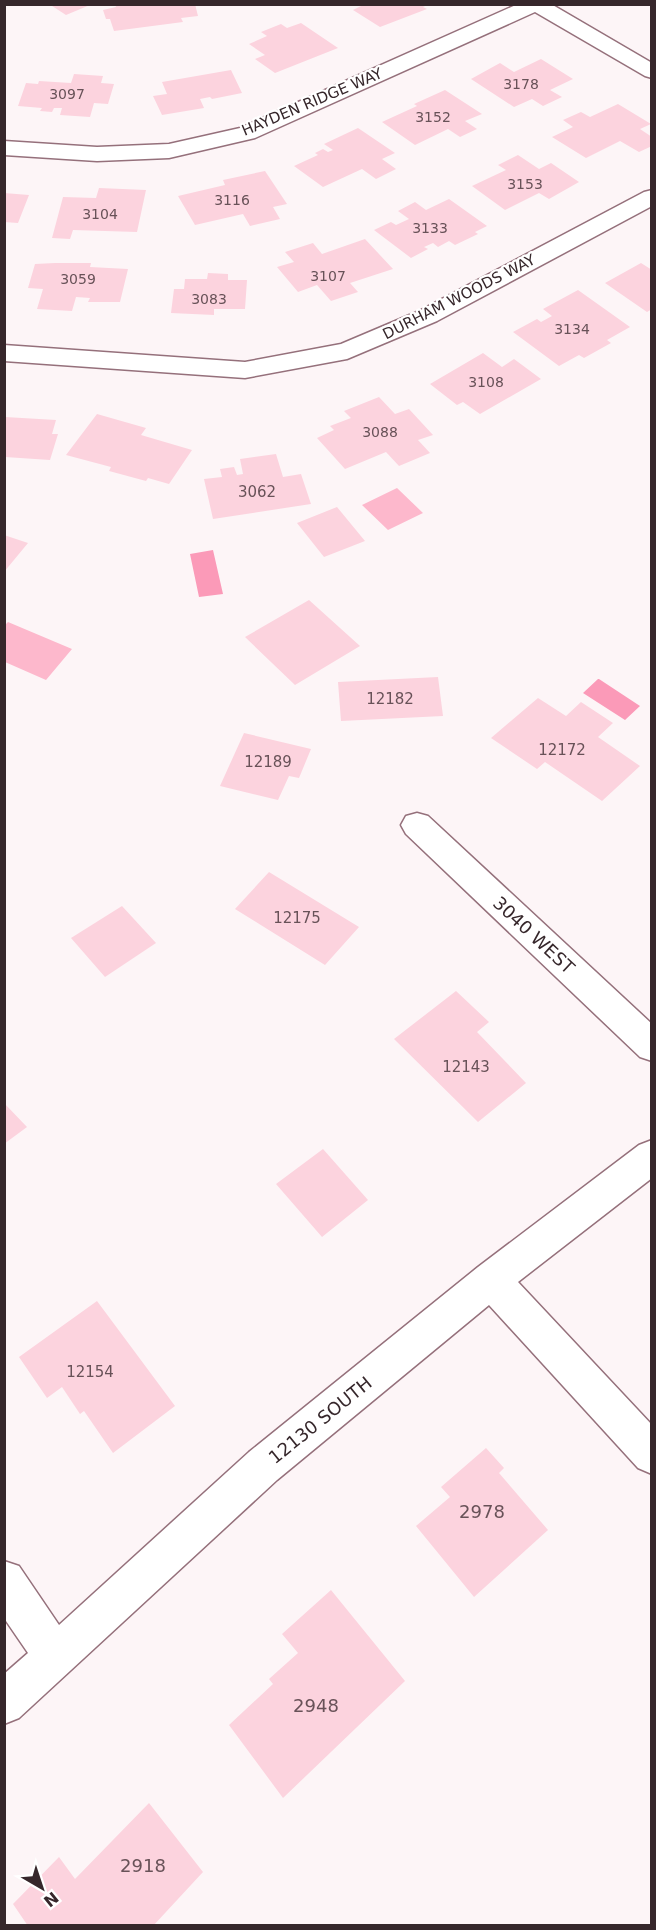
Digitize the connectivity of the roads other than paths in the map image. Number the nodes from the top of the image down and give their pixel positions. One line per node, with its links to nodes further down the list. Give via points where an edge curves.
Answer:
1 (536, 4): 2 (street); 3 (street, HAYDEN RIDGE WAY, via 247,133 169,150 97,154)
2 (651, 72)
3 (4, 148)
4 (651, 197): 6 (street, DURHAM WOODS WAY, via 428,316 348,351)
5 (4, 353): 6 (street, DURHAM WOODS WAY)
6 (246, 370): 7 (street)
7 (247, 396)
8 (417, 825): 9 (street, 3040 WEST)
9 (651, 1046)
10 (651, 1156): 11 (street, 12130 SOUTH)
11 (491, 1280): 12 (street); 14 (street, 12130 SOUTH, via 263,1466)
12 (651, 1454)
13 (4, 1581): 14 (street)
14 (55, 1656): 15 (street, 12130 SOUTH)
15 (4, 1703)

